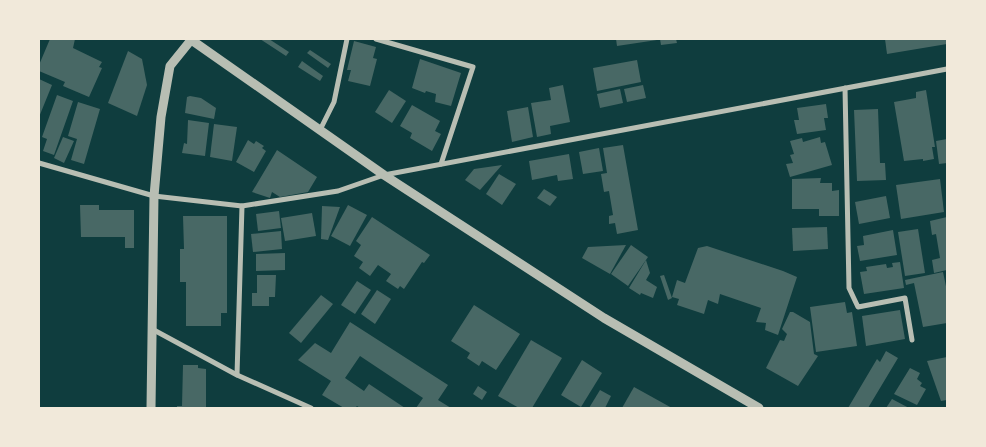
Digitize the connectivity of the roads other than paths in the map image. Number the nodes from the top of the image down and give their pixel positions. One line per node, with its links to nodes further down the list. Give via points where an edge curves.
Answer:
1 (190, 39): 6 (street); 10 (street, via 170,66 161,117)
2 (347, 39): 6 (street, via 334,102)
3 (376, 39): 8 (street, via 473,68)
4 (947, 69): 5 (street)
5 (845, 88): 8 (street); 13 (street, via 849,288 858,307 905,298)
6 (320, 130): 9 (street)
7 (39, 163): 10 (street)
8 (441, 164): 9 (street)
9 (384, 175): 11 (street, via 338,191); 17 (street, via 604,318)
10 (154, 196): 11 (street); 12 (street)
11 (242, 206): 14 (street)
12 (152, 328): 14 (street); 15 (street)
13 (912, 340)
14 (237, 375): 16 (street)
15 (151, 408)
16 (311, 408)
17 (759, 408)

